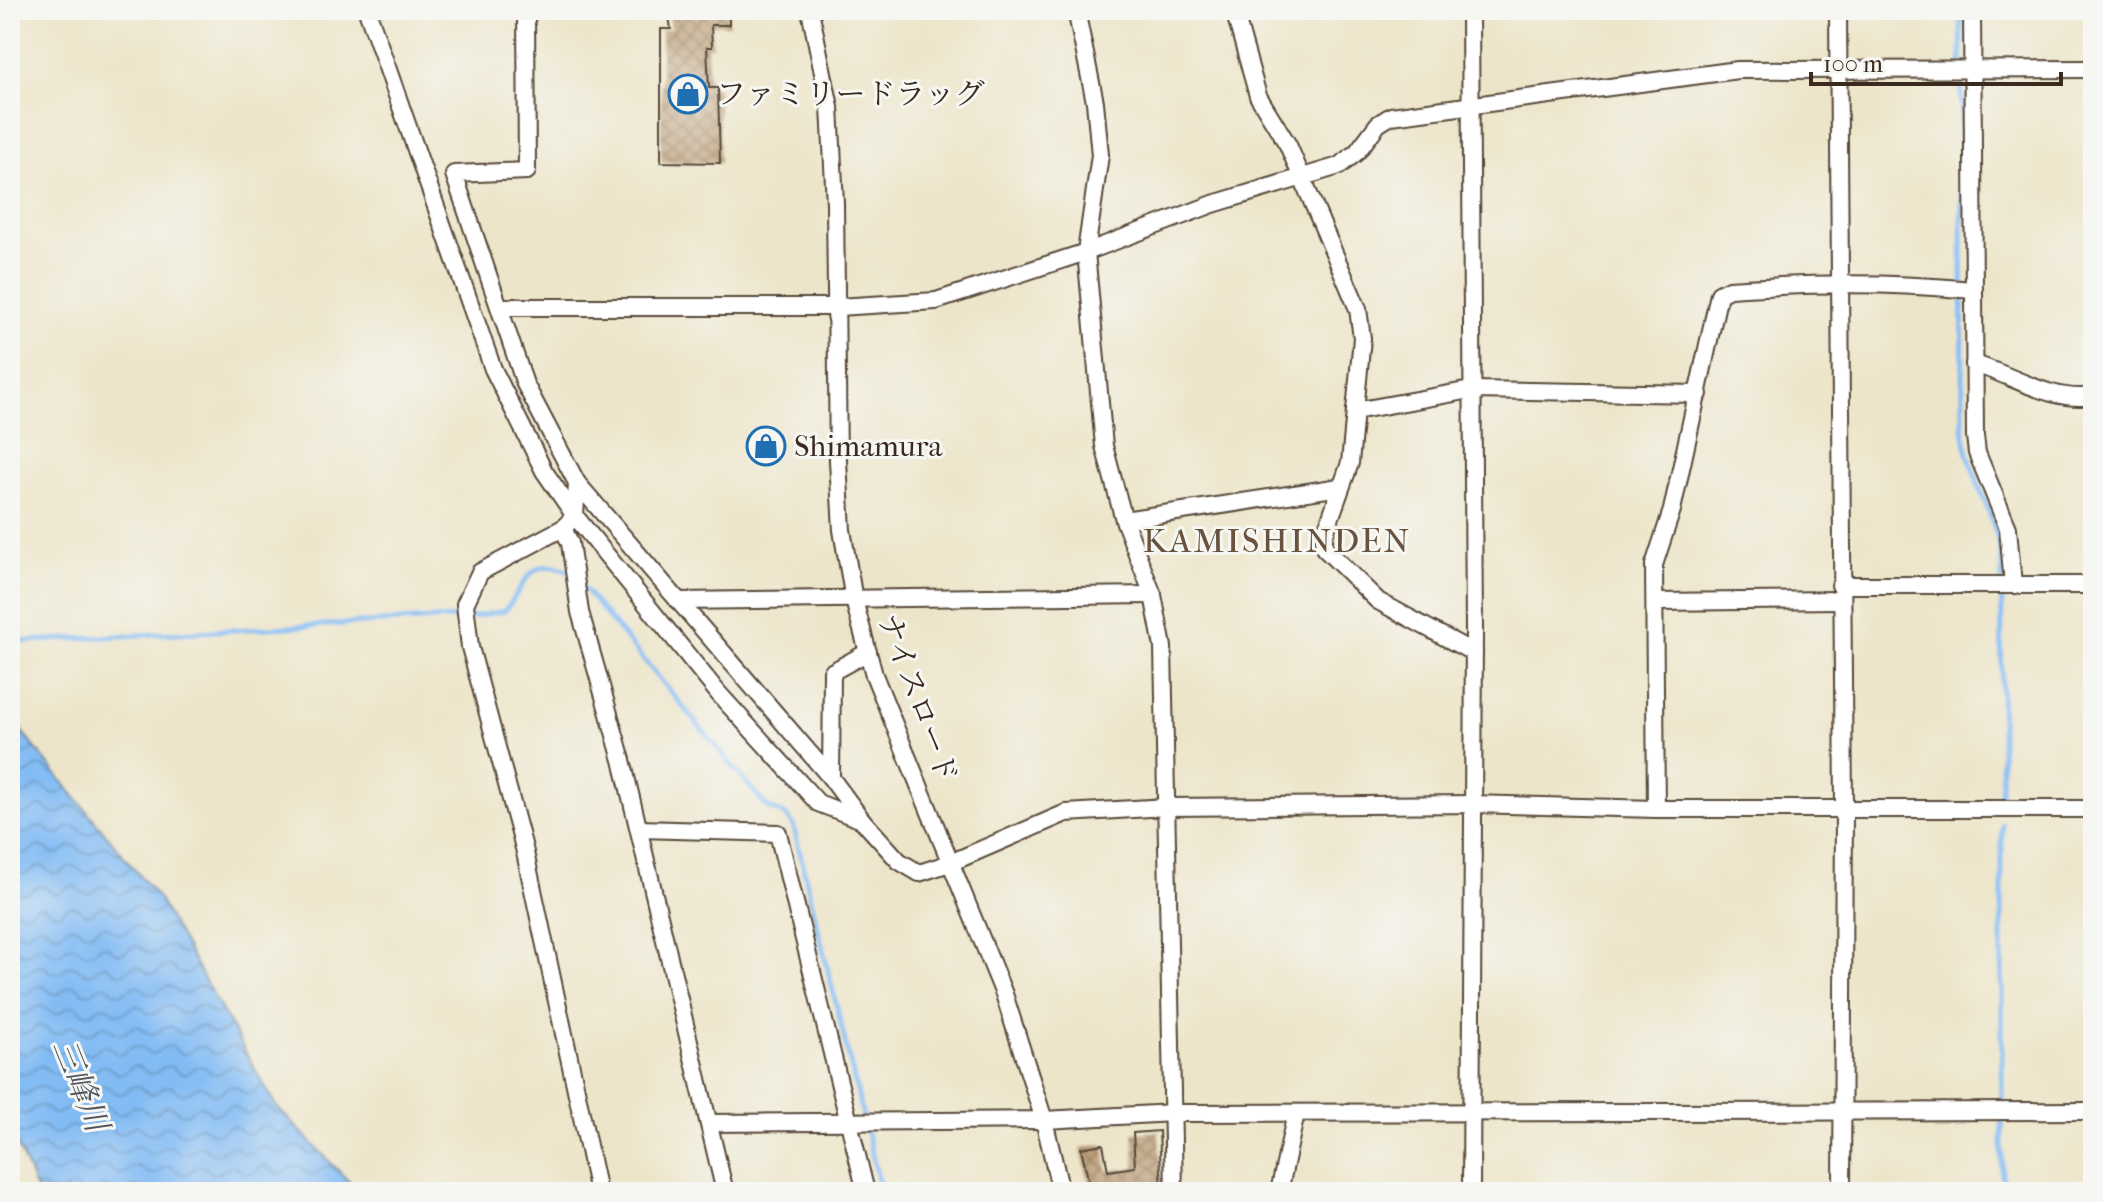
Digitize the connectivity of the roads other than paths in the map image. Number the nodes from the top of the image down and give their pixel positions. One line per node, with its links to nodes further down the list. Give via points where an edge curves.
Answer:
1 (367, 10): 27 (street, via 493,369)
2 (526, 10): 17 (street, via 527,171 454,174)
3 (810, 10): 18 (street, ナイスロード, via 830,107)
4 (1076, 10): 14 (street, via 1100,155)
5 (1234, 10): 13 (street, via 1258,96)
6 (1470, 10): 12 (street)
7 (1838, 10): 10 (street)
8 (1972, 10): 9 (street)
9 (1965, 68): 10 (street); 11 (street); 16 (street)
10 (1838, 69): 12 (street, via 1727,71); 15 (street)
11 (2093, 69)
12 (1471, 106): 13 (street, via 1391,116 1339,166); 20 (street)
13 (1302, 177): 14 (street); 23 (street, via 1358,309 1362,338)
14 (1086, 252): 18 (street, via 936,301); 26 (street, via 1104,446)
15 (1839, 282): 16 (street); 21 (street, via 1719,294); 30 (street)
16 (1967, 289): 19 (street)
17 (500, 307): 18 (street); 24 (street, via 525,384)
18 (837, 307): 32 (street, ナイスロード, via 842,530)
19 (1974, 364): 22 (street, via 2059,396); 28 (street, via 1977,453 2008,528)
20 (1471, 390): 21 (street); 23 (street); 36 (street)
21 (1699, 394): 34 (street, via 1654,565)
22 (2093, 396)
23 (1355, 411): 25 (street, via 1350,463)
24 (577, 483): 27 (street); 33 (street)
25 (1340, 487): 26 (street); 36 (street, via 1324,548 1378,601)
26 (1124, 520): 31 (street)
27 (569, 522): 43 (street, via 818,803); 44 (street, via 580,612); 54 (street, via 480,572 465,604 470,647 524,848)
28 (2005, 585): 29 (street); 30 (street)
29 (2093, 585)
30 (1840, 592): 34 (street); 42 (street)
31 (1153, 595): 32 (street); 39 (street, via 1163,647)
32 (854, 600): 33 (street); 35 (street, ナイスロード)
33 (678, 601): 37 (street)
34 (1656, 602): 40 (street)
35 (868, 652): 37 (street, via 832,672); 45 (street, ナイスロード)
36 (1474, 653): 38 (street)
37 (831, 778): 43 (street)
38 (1472, 804): 39 (street); 40 (street); 50 (street)
39 (1167, 807): 45 (street, via 1066,813); 48 (street)
40 (1656, 809): 42 (street)
41 (2093, 809): 42 (street)
42 (1844, 810): 46 (street)
43 (862, 820): 45 (street, via 899,861 919,873)
44 (639, 829): 52 (street, via 778,833); 53 (street)
45 (950, 863): 51 (street, ナイスロード, via 1004,994)
46 (1842, 1110): 47 (street); 50 (street); 61 (street)
47 (2093, 1111)
48 (1174, 1113): 49 (street); 51 (street); 58 (street)
49 (1296, 1113): 50 (street); 59 (street)
50 (1471, 1113): 60 (street)
51 (1044, 1120): 52 (street); 57 (street, ナイスロード)
52 (848, 1121): 53 (street); 56 (street)
53 (709, 1123): 55 (street)
54 (598, 1192)
55 (725, 1192)
56 (866, 1192)
57 (1061, 1192)
58 (1174, 1192)
59 (1279, 1192)
60 (1471, 1192)
61 (1842, 1192)

